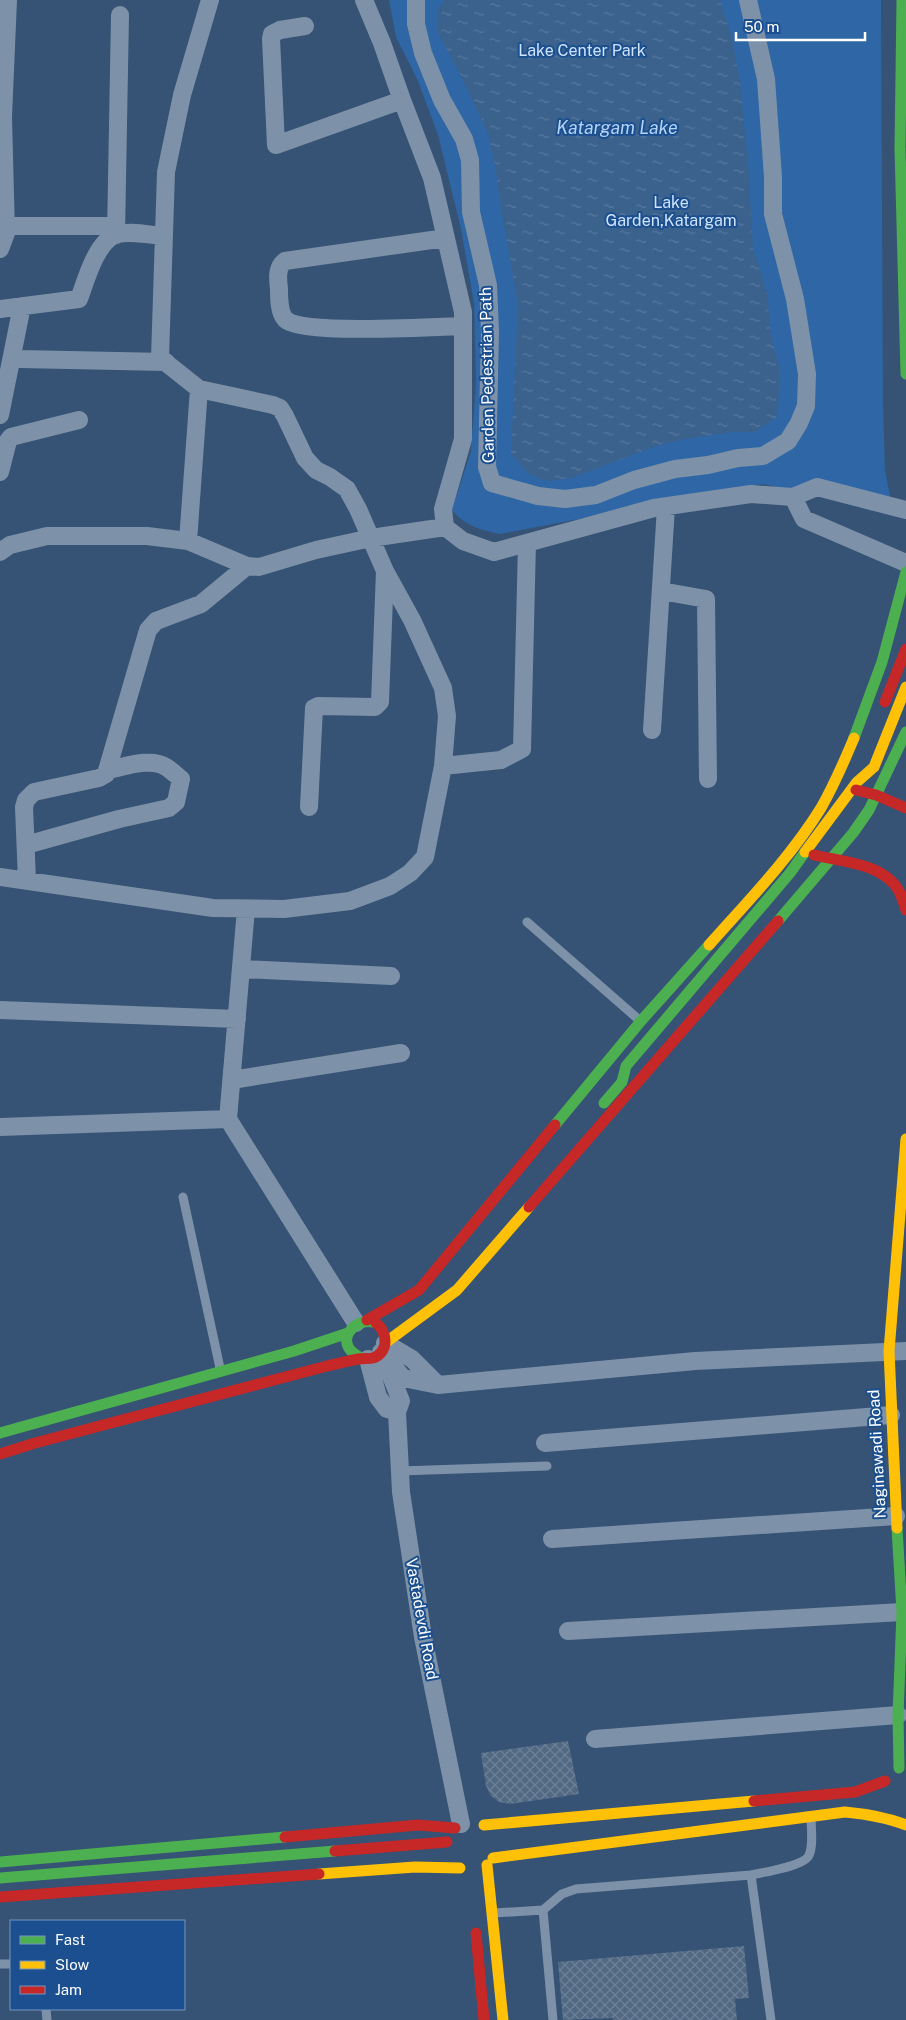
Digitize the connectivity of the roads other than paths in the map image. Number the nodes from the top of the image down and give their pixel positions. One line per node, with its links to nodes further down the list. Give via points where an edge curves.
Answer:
1 (8, 0): 10 (street)
2 (210, 0): 13 (street, via 182,95 166,172)
3 (364, 0): 9 (street)
4 (416, 0): 5 (street, Garden Pedestrian Path, via 416,24 423,53 442,100 464,139 470,160 471,212 488,286 487,467 492,483 538,496 565,499 596,495 675,469 763,456 788,442 806,406 807,374 796,307 773,214 766,79)
5 (748, 0)
6 (902, 0): 21 (main road, via 900,149)
7 (120, 15): 12 (street)
8 (305, 26): 9 (street, via 272,34 276,145)
9 (402, 100): 14 (street, via 432,178)
10 (2, 117): 11 (street)
11 (6, 226): 12 (street); 15 (street)
12 (116, 231): 13 (street); 16 (street, via 95,258 79,299)
13 (163, 236): 20 (street, via 160,358)
14 (446, 238): 18 (street, via 463,312); 18 (street, via 285,261 279,268 279,300 282,315 297,325 333,329)
15 (0, 249)
16 (22, 306): 17 (street); 23 (street)
17 (0, 309)
18 (463, 326): 29 (street, via 463,439 443,509)
19 (20, 359): 20 (street)
20 (166, 362): 22 (street)
21 (906, 374)
22 (199, 389): 30 (street, via 280,408 305,458 316,470 347,489); 31 (street)
23 (0, 415)
24 (79, 420): 25 (street, via 11,437)
25 (0, 468)
26 (793, 497): 27 (street, via 751,494); 28 (street, via 817,487); 34 (street, via 804,519)
27 (666, 507): 32 (street); 38 (street)
28 (906, 510)
29 (446, 527): 30 (street); 32 (street, via 463,541 494,552)
30 (371, 538): 35 (street, via 258,567); 36 (street)
31 (188, 541): 33 (street, via 147,536 47,536 10,545); 35 (street)
32 (527, 543): 45 (street, via 522,748 501,760)
33 (0, 552)
34 (906, 563)
35 (247, 566): 46 (street, via 201,604 156,621 148,630)
36 (385, 571): 45 (street, via 443,688 446,716); 51 (street, via 380,702 375,707 314,708)
37 (906, 572): 48 (main road, via 885,655)
38 (661, 591): 42 (street); 47 (street, via 706,599)
39 (906, 648): 41 (main road)
40 (906, 687): 49 (main road, via 874,767)
41 (882, 712)
42 (652, 730)
43 (906, 732): 50 (main road)
44 (861, 765): 49 (main road)
45 (443, 766): 59 (street, via 425,857 410,873 390,886 350,900 284,909)
46 (108, 770): 53 (street, via 99,778 34,792 29,796 24,807); 53 (street, via 147,763 166,766 181,779 176,802 169,808)
47 (708, 779)
48 (834, 783): 49 (main road); 54 (main road, via 818,813)
49 (855, 786): 50 (main road); 55 (main road)
50 (876, 795): 52 (main road); 56 (main road, via 853,833)
51 (308, 807)
52 (906, 808)
53 (26, 845): 58 (street)
54 (792, 849): 55 (main road); 66 (main road)
55 (806, 853): 56 (main road); 68 (main road)
56 (830, 860): 60 (main road, via 872,870 890,879 899,889); 75 (main road, via 457,1290)
57 (0, 877): 58 (street)
58 (27, 881): 59 (street, via 213,908)
59 (246, 909): 62 (street)
60 (906, 910)
61 (527, 922): 66 (lane)
62 (241, 969): 63 (street); 65 (street)
63 (391, 976)
64 (0, 1010): 65 (street)
65 (237, 1020): 69 (street)
66 (641, 1021): 74 (main road)
67 (401, 1053): 69 (street)
68 (626, 1066): 74 (main road, via 610,1072 438,1280); 75 (main road, via 622,1082)
69 (232, 1080): 70 (street)
70 (228, 1119): 71 (street); 76 (street)
71 (0, 1127)
72 (906, 1139): 77 (main road, Naginawadi Road)
73 (183, 1197): 79 (lane)
74 (419, 1290): 76 (main road)
75 (428, 1311): 78 (main road)
76 (357, 1325): 78 (main road, via 348,1345 351,1351); 78 (main road, via 379,1325 386,1337); 79 (main road, via 294,1351)
77 (898, 1351): 78 (street, via 695,1361 438,1385 412,1359); 80 (main road, Naginawadi Road)
78 (374, 1353): 83 (main road); 85 (street, Vastadevdi Road, via 400,1396 396,1412)
79 (220, 1371): 81 (main road)
80 (891, 1415): 82 (street); 86 (main road, Naginawadi Road)
81 (0, 1433)
82 (545, 1443)
83 (0, 1454)
84 (547, 1466): 85 (lane)
85 (400, 1471): 96 (street, Vastadevdi Road, via 423,1637)
86 (896, 1516): 87 (street); 88 (main road, Naginawadi Road)
87 (552, 1539)
88 (902, 1612): 89 (street); 90 (main road, Naginawadi Road)
89 (568, 1631)
90 (898, 1715): 91 (street); 92 (main road, Naginawadi Road)
91 (595, 1739)
92 (902, 1767): 93 (main road)
93 (885, 1781): 95 (main road, via 883,1802); 96 (main road, via 855,1792)
94 (812, 1816): 95 (main road, via 845,1812); 100 (main road); 102 (lane, via 808,1857 800,1863)
95 (894, 1820): 97 (main road)
96 (469, 1824): 98 (main road, via 450,1834); 99 (main road, via 418,1825); 100 (main road, via 495,1840)
97 (906, 1825)
98 (447, 1842): 101 (main road, via 449,1857); 103 (main road)
99 (0, 1862)
100 (490, 1862): 101 (main road); 106 (main road)
101 (468, 1870): 104 (main road, via 415,1867)
102 (751, 1875): 105 (lane, via 576,1888 562,1894); 111 (lane)
103 (0, 1878)
104 (0, 1897)
105 (543, 1910): 106 (lane); 110 (lane)
106 (491, 1913): 109 (main road)
107 (474, 1917): 108 (main road)
108 (484, 2020)
109 (502, 2020)
110 (553, 2020)
111 (771, 2020)

